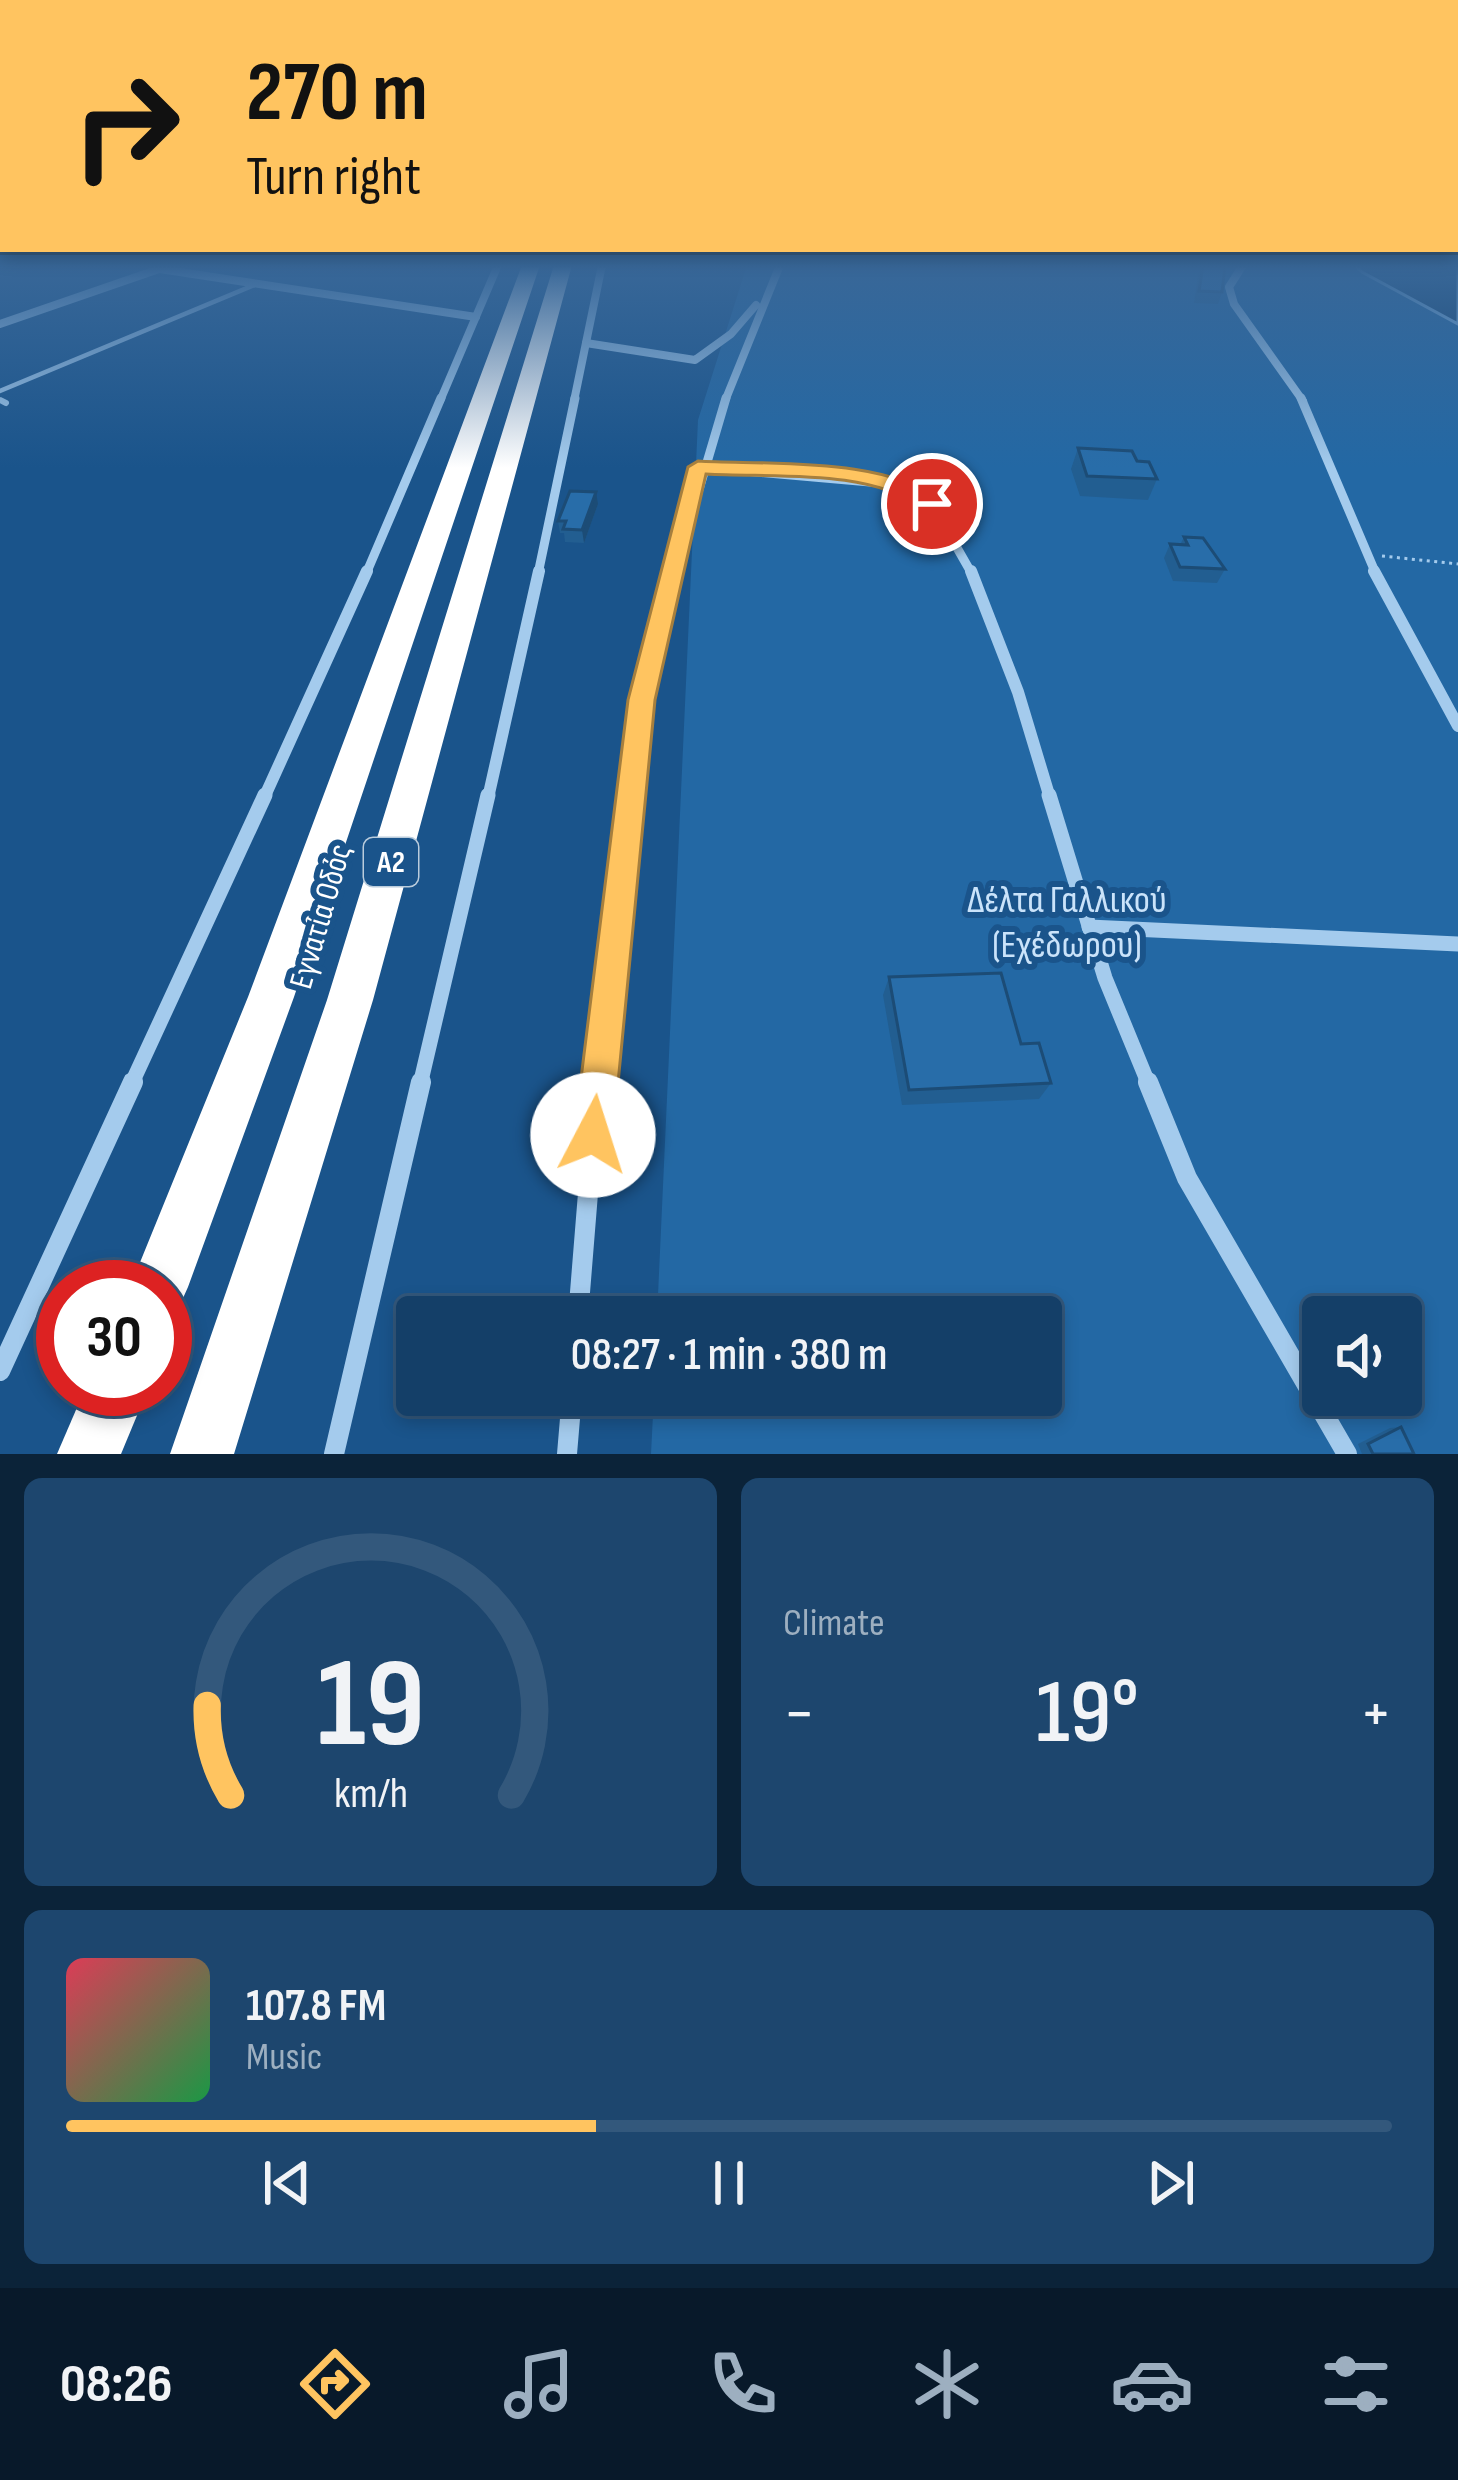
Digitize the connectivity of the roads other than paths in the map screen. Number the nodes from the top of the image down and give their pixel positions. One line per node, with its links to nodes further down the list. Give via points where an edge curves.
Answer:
1 (139, 333): 12 (lane)
2 (469, 333): 19 (street, via 343,628)
3 (507, 333): 17 (highway, Εγνατία Οδός / Α2)
4 (543, 333): 23 (highway, Εγνατία Οδός / Α2, via 350,1000)
5 (588, 333): 9 (street)
6 (734, 333): 10 (street)
7 (742, 333): 11 (street)
8 (1255, 333): 14 (street, via 1302,399 1365,554)
9 (586, 343): 10 (street); 24 (street)
10 (697, 362): 11 (street)
11 (719, 370): 13 (street)
12 (0, 391)
13 (698, 467): 15 (street, via 872,479 904,485 932,504 963,550 992,620); 18 (street, via 641,700)
14 (1458, 726)
15 (1090, 927): 16 (street); 26 (street, via 1187,1178)
16 (1458, 944)
17 (169, 1260)
18 (580, 1296)
19 (0, 1371)
20 (105, 1416): 22 (highway)
21 (570, 1416): 25 (street)
22 (89, 1454)
23 (202, 1454)
24 (334, 1454)
25 (567, 1454)
26 (1348, 1454)

